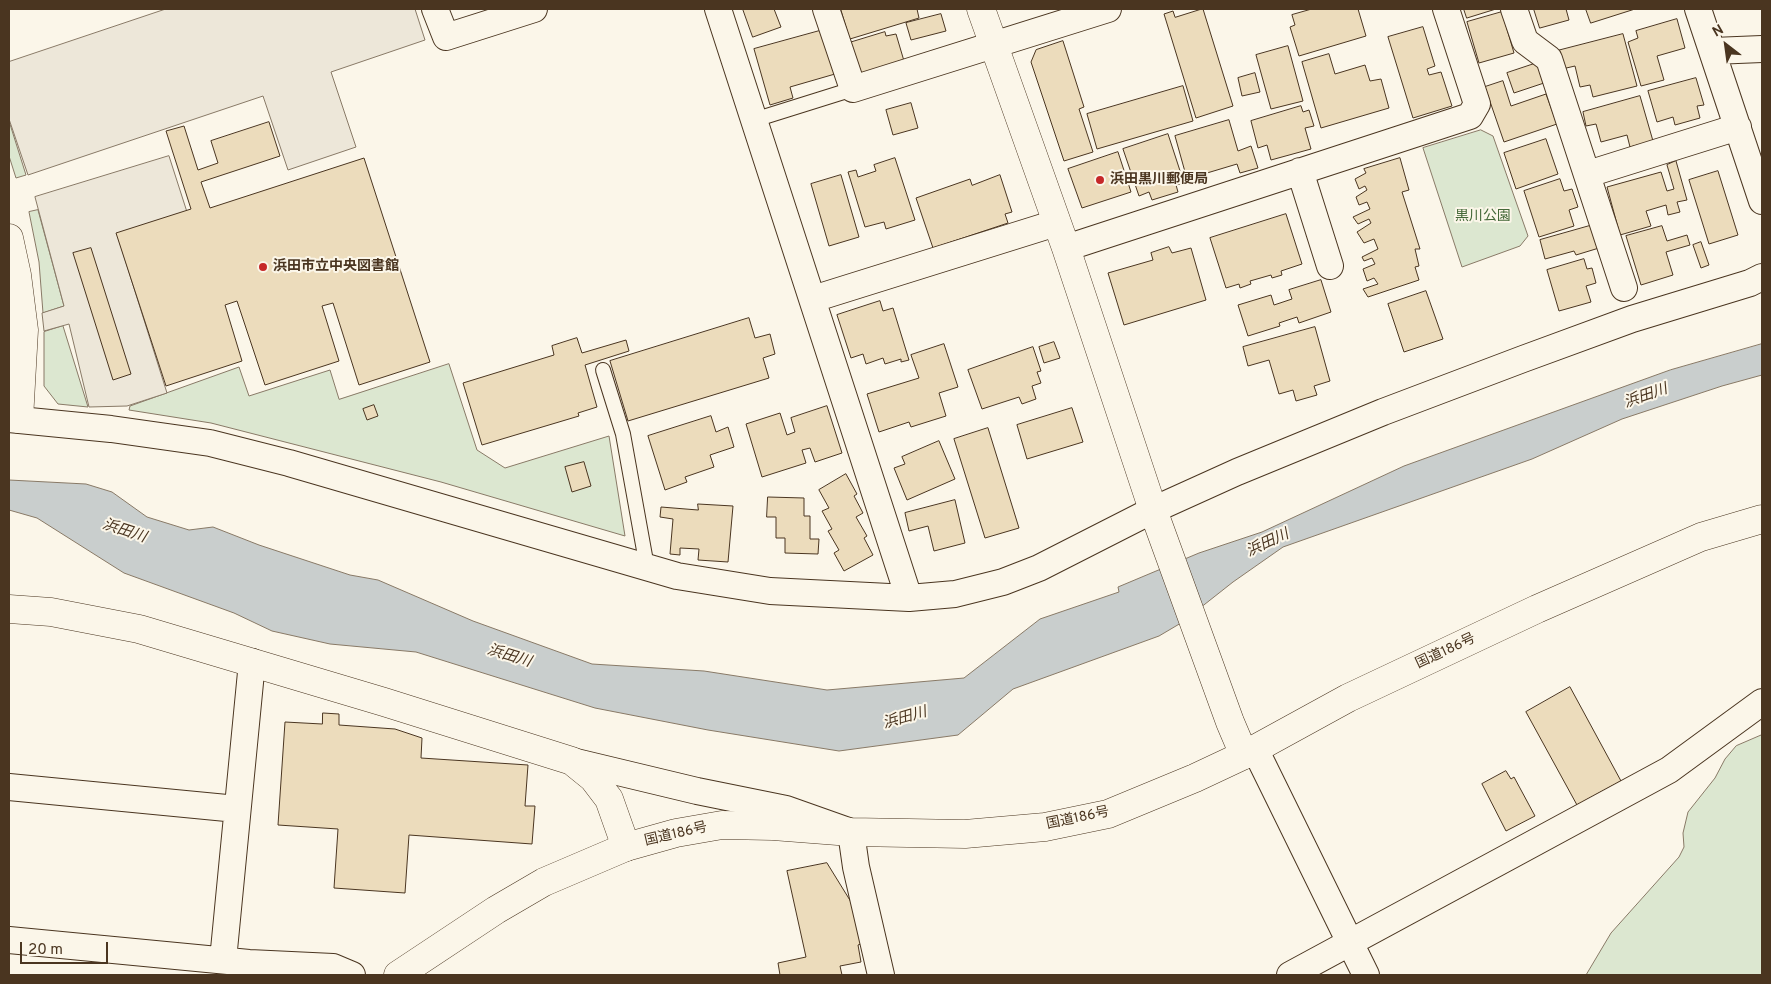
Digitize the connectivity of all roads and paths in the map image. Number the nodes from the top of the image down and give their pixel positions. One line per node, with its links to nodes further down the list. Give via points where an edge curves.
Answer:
1 (435, 9): 2 (street, via 446,37)
2 (534, 9)
3 (718, 9): 14 (street)
4 (826, 9): 13 (street)
5 (981, 9): 10 (main road)
6 (1108, 9): 10 (street)
7 (1446, 9): 16 (street, via 1477,104 1470,116)
8 (1514, 9): 17 (street, via 1525,42 1549,59)
9 (1698, 9): 12 (street)
10 (993, 45): 13 (street); 19 (main road)
11 (1762, 48): 12 (street)
12 (1713, 51): 15 (street)
13 (853, 89): 14 (lane)
14 (754, 120): 25 (street)
15 (1738, 127): 17 (street); 18 (street)
16 (1300, 171): 21 (street); 22 (street)
17 (1588, 174): 24 (street)
18 (1762, 201)
19 (1056, 222): 21 (main road); 25 (street)
20 (9, 238): 27 (main road, via 24,330)
21 (1066, 248): 28 (main road)
22 (1330, 266)
23 (1762, 277): 28 (street, via 1632,319 1383,412 1237,472)
24 (1624, 288)
25 (813, 299): 31 (street)
26 (603, 370): 30 (lane, via 623,434)
27 (14, 419): 30 (street, via 210,443)
28 (1155, 515): 31 (street, via 1003,582 955,594); 35 (main road, via 1230,722)
29 (1762, 519): 35 (main road, 国道186号, via 1701,537 1537,609 1348,698)
30 (647, 566): 31 (street, via 677,576 770,591)
31 (909, 598)
32 (9, 609): 33 (main road, via 51,612 139,629)
33 (252, 662): 36 (main road); 38 (street)
34 (1762, 702): 42 (street, via 1669,770)
35 (1249, 752): 39 (main road, 国道186号, via 1108,814 1045,827 965,834); 42 (street)
36 (572, 761): 39 (street, via 697,792 786,809); 40 (main road, via 593,778 609,798)
37 (9, 787): 38 (street)
38 (237, 809): 43 (street)
39 (851, 832): 40 (main road, 国道186号, via 722,825); 46 (street)
40 (626, 847): 45 (main road, 国道186号, via 544,882)
41 (9, 940): 43 (street)
42 (1351, 942): 47 (street); 48 (street)
43 (223, 960): 44 (street, via 333,968)
44 (352, 975)
45 (398, 975)
46 (880, 975)
47 (1290, 975)
48 (1366, 975)

